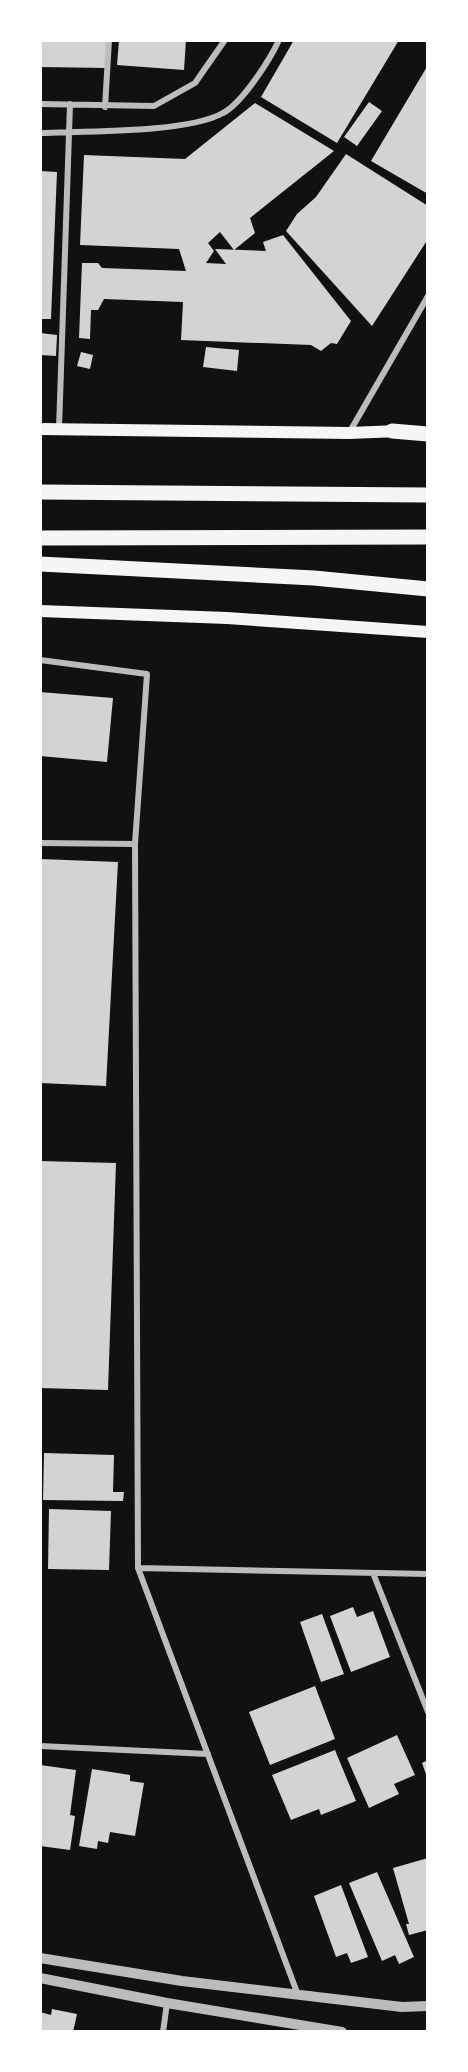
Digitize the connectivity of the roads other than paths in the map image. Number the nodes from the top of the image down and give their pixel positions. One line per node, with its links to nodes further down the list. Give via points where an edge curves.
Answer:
1 (109, 40): 6 (street)
2 (225, 40): 6 (street, via 195,83 154,106)
3 (279, 40): 7 (street, via 266,68 224,113 185,125)
4 (40, 104): 5 (street)
5 (70, 104): 6 (street); 7 (street)
6 (105, 106)
7 (69, 132): 8 (street); 11 (street)
8 (40, 133)
9 (428, 296): 14 (street)
10 (40, 429): 11 (main road)
11 (59, 430): 14 (main road)
12 (392, 431): 13 (highway); 14 (main road)
13 (428, 432)
14 (349, 433)
15 (40, 492): 16 (highway)
16 (428, 495)
17 (428, 537): 18 (highway)
18 (40, 538)
19 (40, 564): 20 (highway, via 314,578)
20 (428, 589)
21 (40, 610): 22 (main road)
22 (428, 632)
23 (40, 660): 25 (street, via 147,674)
24 (40, 843): 25 (street)
25 (135, 844): 26 (street)
26 (138, 1568): 27 (street); 31 (street)
27 (373, 1573): 28 (street); 29 (street)
28 (428, 1574)
29 (428, 1712)
30 (40, 1746): 31 (street)
31 (208, 1754): 34 (street)
32 (40, 1958): 34 (street)
33 (40, 1978): 35 (street)
34 (298, 1995): 36 (street)
35 (167, 2003): 37 (street); 38 (street)
36 (428, 2007)
37 (163, 2031)
38 (342, 2031)

